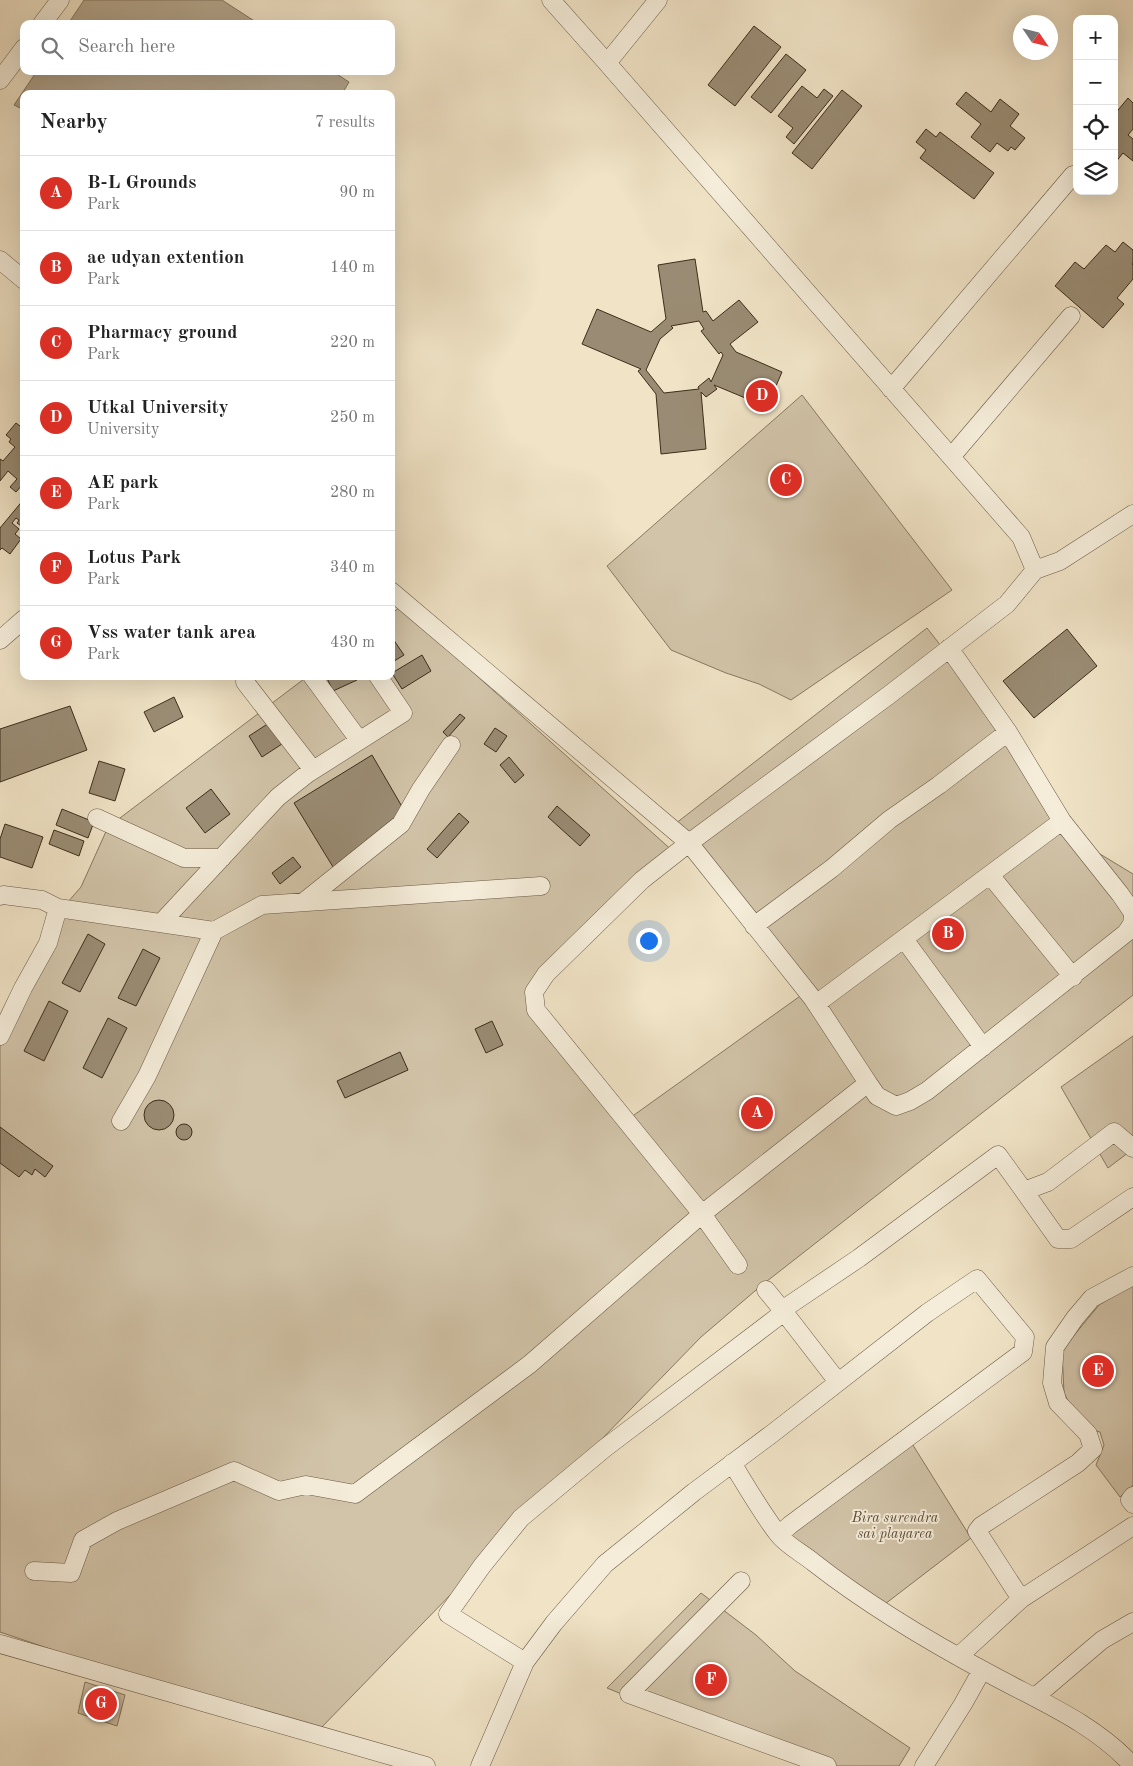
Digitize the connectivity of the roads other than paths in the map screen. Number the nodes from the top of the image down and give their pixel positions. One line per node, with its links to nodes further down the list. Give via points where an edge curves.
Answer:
1 (60, 0): 4 (street)
2 (551, 0): 6 (street)
3 (658, 0): 6 (street)
4 (45, 20)
5 (20, 53): 7 (street)
6 (607, 63): 12 (street)
7 (0, 80)
8 (1073, 174): 12 (street)
9 (0, 260): 10 (street)
10 (20, 277)
11 (1072, 316): 13 (street)
12 (892, 389): 13 (street)
13 (951, 457): 15 (street, via 1021,538)
14 (1133, 514): 15 (street, via 1060,561)
15 (1035, 570): 19 (street, via 1007,604)
16 (395, 594): 29 (street)
17 (20, 622): 18 (street)
18 (0, 640)
19 (949, 648): 23 (street); 29 (street)
20 (315, 680): 24 (street)
21 (381, 680): 24 (street, via 403,713)
22 (245, 682): 26 (street)
23 (1008, 732): 28 (street); 38 (street)
24 (359, 740): 26 (street)
25 (451, 745): 34 (street, via 401,824)
26 (313, 770): 30 (street, via 278,797)
27 (97, 818): 30 (street, via 184,858)
28 (1062, 821): 31 (street); 36 (street)
29 (689, 843): 38 (street); 50 (street, via 642,880 546,974 534,992 536,1010)
30 (222, 858): 37 (street)
31 (990, 875): 40 (street); 41 (street)
32 (541, 886): 34 (street)
33 (0, 896): 35 (street, via 42,900)
34 (305, 901): 39 (street, via 262,905)
35 (58, 908): 37 (street); 43 (street, via 48,943)
36 (1133, 915): 41 (street, via 1126,933)
37 (162, 923): 39 (street)
38 (754, 926): 42 (street)
39 (214, 931): 46 (street, via 147,1076)
40 (904, 939): 42 (street); 44 (street)
41 (1072, 977): 44 (street)
42 (816, 1004): 45 (street)
43 (0, 1036)
44 (983, 1046): 45 (street, via 927,1091 896,1106 877,1096)
45 (868, 1083): 50 (street)
46 (121, 1121)
47 (1133, 1148): 48 (street, via 1114,1132 1048,1182)
48 (1024, 1191): 49 (street, via 1058,1239 1064,1240 1071,1239); 54 (street, via 998,1155)
49 (1133, 1197)
50 (702, 1214): 51 (street); 61 (street, via 530,1364 356,1494 306,1485 279,1491 234,1471 117,1521 83,1540 71,1573)
51 (738, 1265)
52 (1133, 1276): 63 (street, via 1092,1298 1055,1347 1052,1383 1058,1403 1088,1434 1093,1449 977,1531)
53 (766, 1290): 54 (street)
54 (783, 1311): 55 (street); 67 (street, via 605,1448 521,1518 482,1566 448,1614)
55 (838, 1382): 56 (street); 60 (street, via 977,1279 1025,1337 1023,1352)
56 (732, 1464): 60 (street); 67 (street, via 605,1564)
57 (1133, 1496): 58 (street, via 1130,1500)
58 (1133, 1504)
59 (1133, 1526): 63 (street)
60 (779, 1535): 66 (street, via 850,1590)
61 (34, 1571)
62 (742, 1581): 72 (street, via 630,1694)
63 (1022, 1599): 66 (street)
64 (1133, 1622): 69 (street, via 1102,1640)
65 (0, 1644): 70 (street)
66 (959, 1656): 68 (street)
67 (525, 1662): 71 (street)
68 (982, 1670): 69 (street); 73 (street)
69 (1035, 1696): 74 (street, via 1090,1729)
70 (426, 1766)
71 (480, 1766)
72 (827, 1766)
73 (924, 1766)
74 (1133, 1766)

